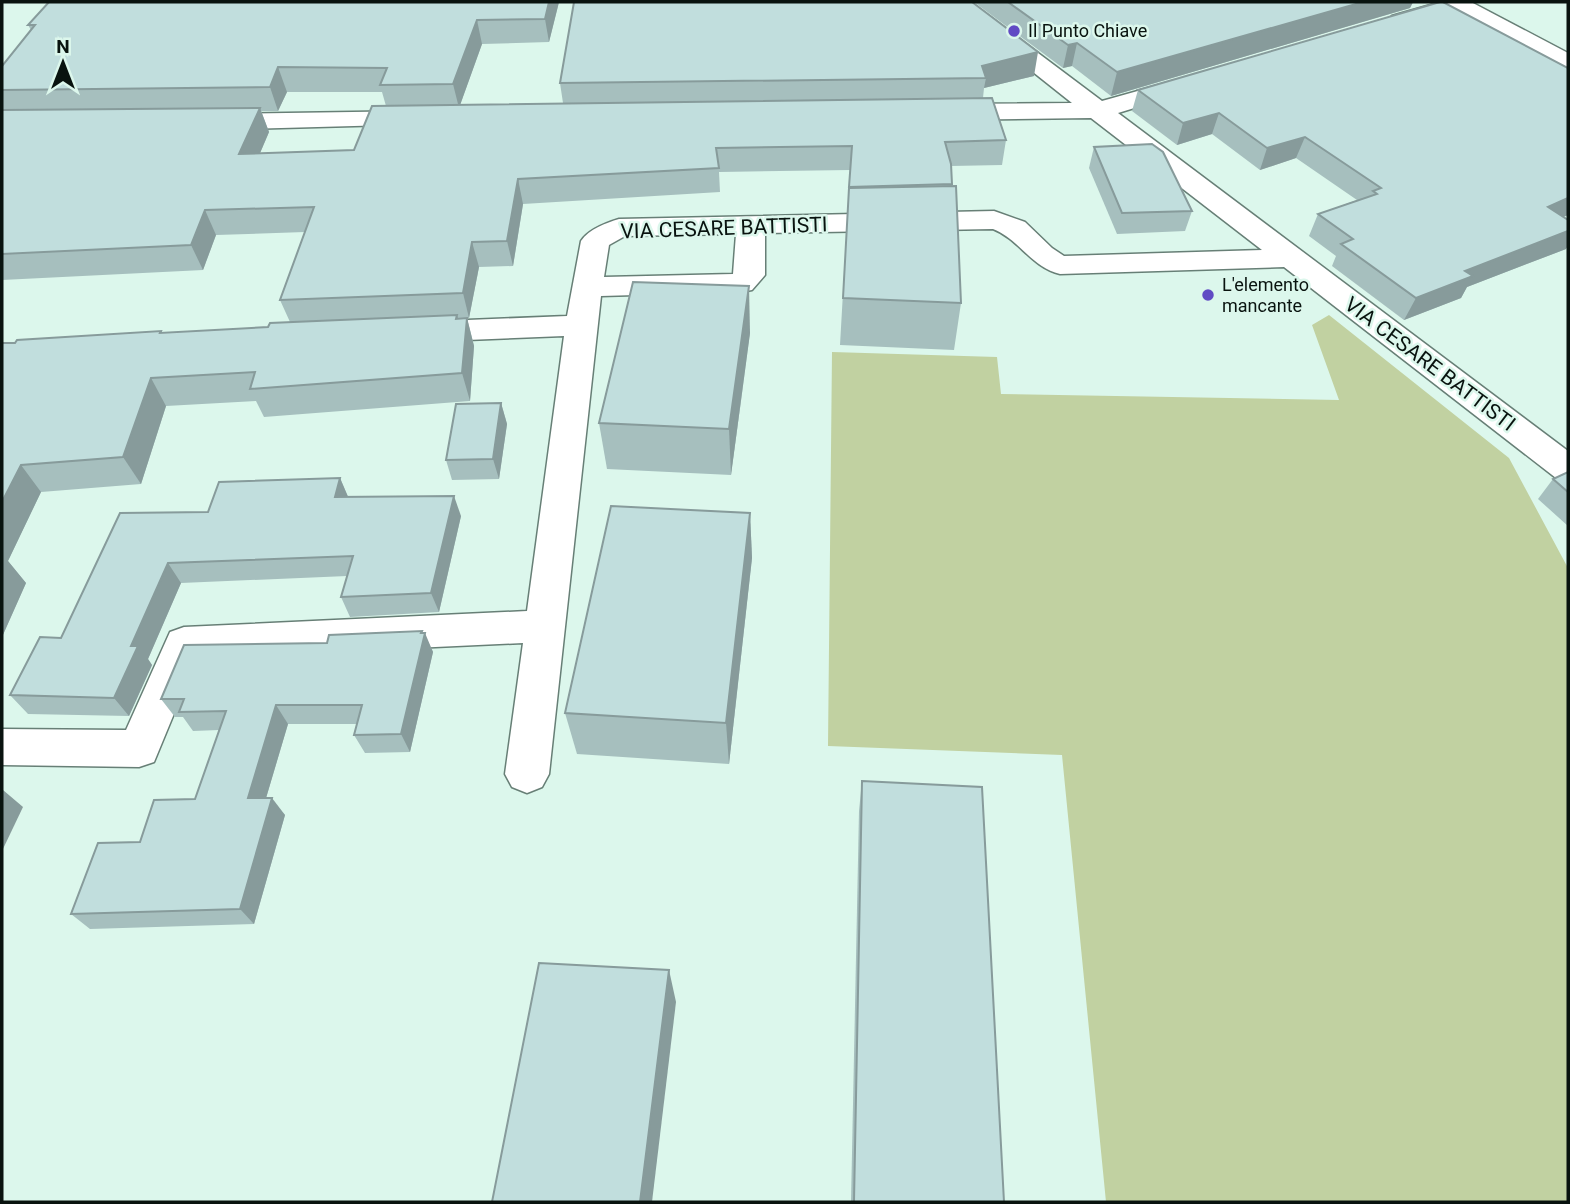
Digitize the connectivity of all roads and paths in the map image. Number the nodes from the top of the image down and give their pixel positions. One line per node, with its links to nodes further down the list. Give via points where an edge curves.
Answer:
1 (956, 2): 6 (street, VIA CESARE BATTISTI)
2 (1456, 3): 3 (street); 4 (street)
3 (1379, 27)
4 (1568, 63)
5 (1207, 78): 6 (street)
6 (1099, 110): 7 (street); 11 (street, VIA CESARE BATTISTI)
7 (916, 113)
8 (443, 119): 9 (street)
9 (192, 122)
10 (751, 225): 11 (street, VIA CESARE BATTISTI, via 994,220 1022,232 1045,260 1060,265); 12 (street, VIA CESARE BATTISTI, via 619,228 595,241); 12 (street, via 750,275 741,283)
11 (1291, 258): 15 (street, VIA CESARE BATTISTI)
12 (587, 287): 13 (street, VIA CESARE BATTISTI)
13 (581, 325): 14 (street); 16 (street, VIA CESARE BATTISTI)
14 (388, 333)
15 (1568, 469)
16 (546, 626): 17 (street, via 184,643 139,750); 18 (street, VIA CESARE BATTISTI)
17 (2, 747)
18 (527, 774)

